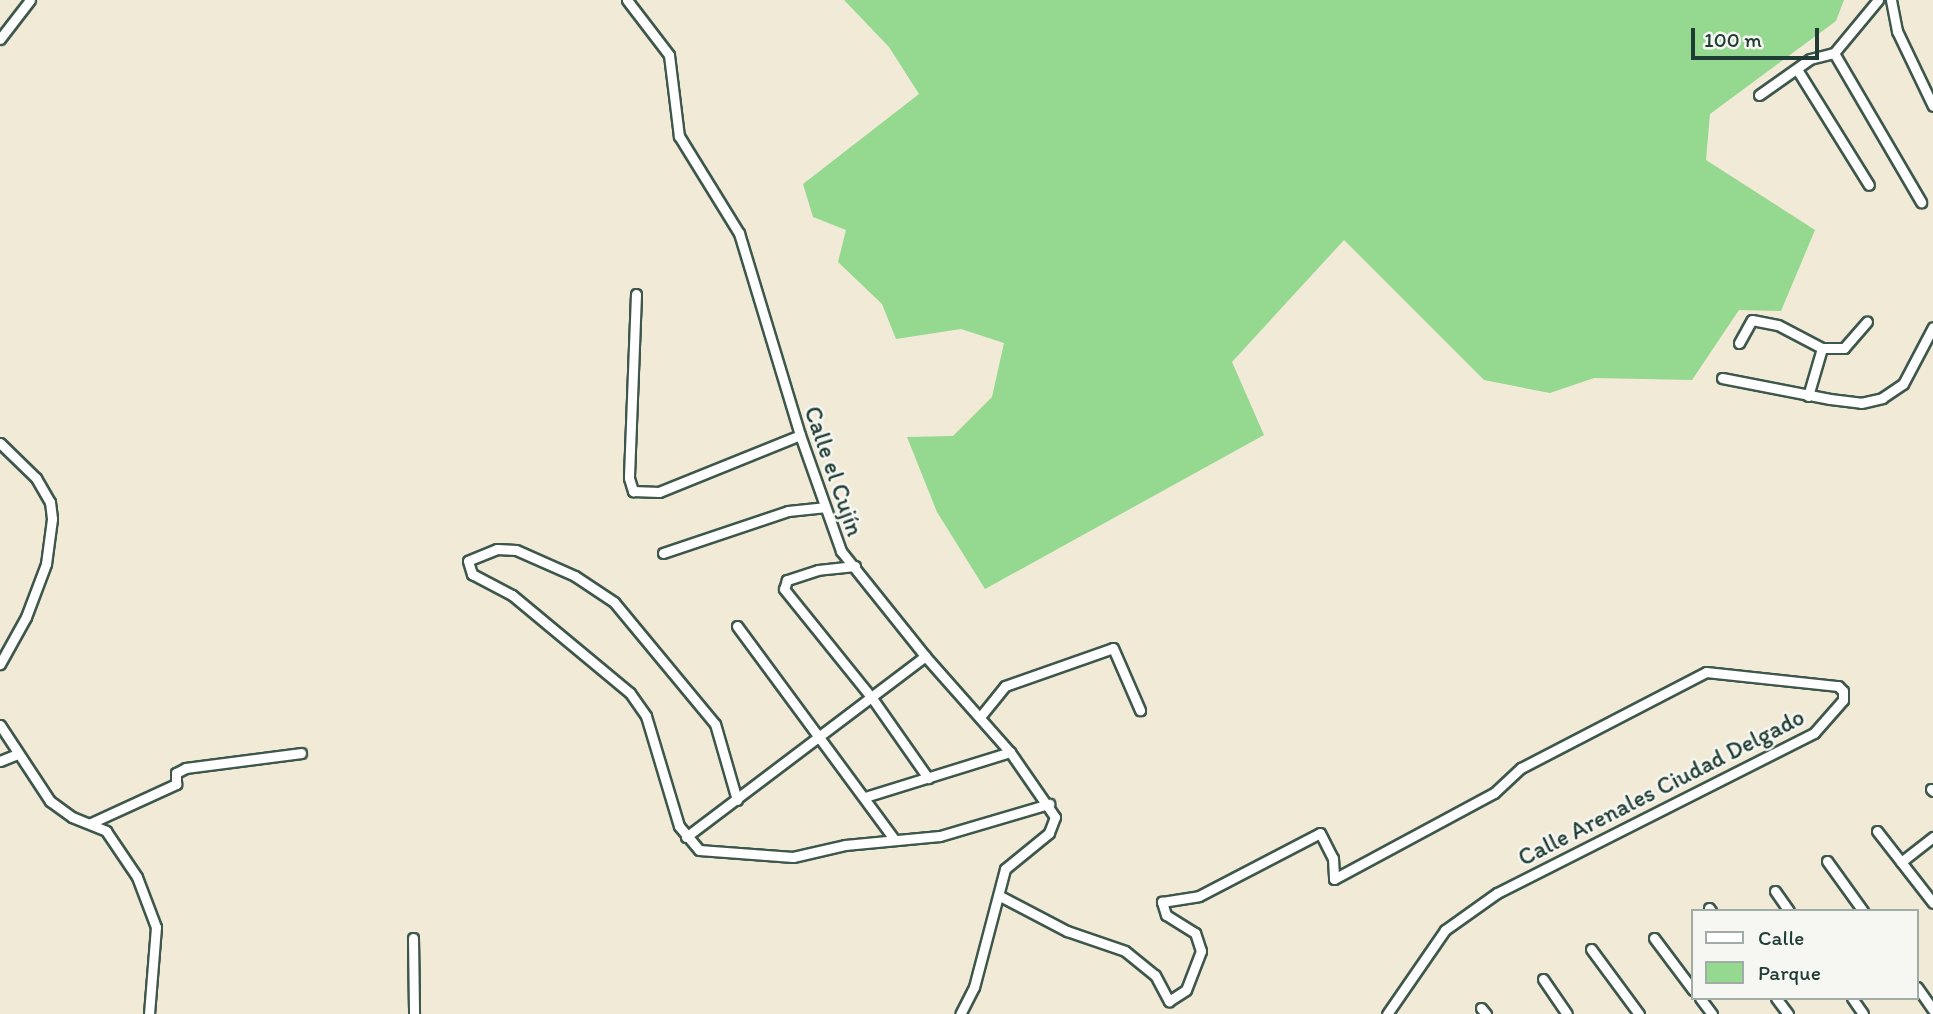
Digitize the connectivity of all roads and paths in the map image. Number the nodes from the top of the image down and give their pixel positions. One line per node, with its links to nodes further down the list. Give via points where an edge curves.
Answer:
1 (627, 0): 19 (street, Calle el Cujín, via 669,55 678,136 739,233)
2 (1878, 0): 6 (street)
3 (1891, 0): 9 (street, via 1897,31)
4 (28, 1): 5 (street)
5 (0, 39)
6 (1834, 53): 7 (street, via 1810,59); 11 (street)
7 (1798, 71): 8 (street); 10 (street)
8 (1759, 95)
9 (1933, 106)
10 (1869, 185)
11 (1922, 202)
12 (636, 294): 19 (street, via 629,478 633,491 659,492)
13 (1867, 322): 16 (street, via 1844,348)
14 (1933, 327): 18 (street, via 1894,393 1861,403)
15 (1739, 343): 16 (street, via 1752,320 1778,325)
16 (1822, 348): 18 (street)
17 (1721, 378): 18 (street)
18 (1808, 396)
19 (800, 435): 21 (street, Calle el Cujín)
20 (0, 443): 26 (street, via 36,478 50,502 52,519 46,564 26,617)
21 (824, 507): 22 (street, via 788,511); 23 (street, Calle el Cujín, via 841,551)
22 (663, 553)
23 (855, 566): 25 (street, Calle el Cujín); 27 (street, via 818,570 782,583)
24 (737, 626): 31 (street)
25 (925, 656): 27 (street); 29 (street, Calle el Cujín)
26 (0, 664)
27 (872, 698): 31 (street); 36 (street)
28 (1140, 709): 29 (street, via 1113,648 1005,686)
29 (980, 717): 32 (street, Calle el Cujín)
30 (0, 725): 34 (street)
31 (820, 736): 37 (street); 38 (street)
32 (1010, 751): 36 (street); 39 (street, Calle el Cujín)
33 (301, 753): 40 (street, via 186,768 176,773 176,784)
34 (17, 754): 35 (street); 40 (street, via 50,801)
35 (0, 761)
36 (928, 778): 37 (street)
37 (865, 797): 44 (street)
38 (737, 800): 42 (street); 42 (street, via 715,724 614,602 575,576 516,550 497,549 468,561 471,574 512,595 630,693 646,716)
39 (1049, 804): 44 (street, via 973,829); 48 (street, via 1055,817 1052,829 1007,866)
40 (90, 823): 59 (street, via 106,831 147,896 156,927)
41 (1877, 831): 46 (street)
42 (686, 837): 44 (street, via 711,854 793,857)
43 (1933, 838): 46 (street)
44 (895, 840)
45 (1827, 861): 51 (street)
46 (1901, 862): 49 (street)
47 (1774, 891): 50 (street)
48 (1000, 896): 61 (street, via 986,930 974,987); 62 (street, Calle Arenales Ciudad Delgado, via 1067,931 1125,951 1154,975 1170,1001 1186,990 1200,951 1195,933 1166,915 1162,902 1199,896 1320,833 1333,858 1334,879 1494,793 1521,768 1706,672 1838,686 1843,691 1843,700 1814,733 1497,893 1445,930)
49 (1933, 903)
50 (1788, 909)
51 (1862, 909)
52 (413, 938): 60 (street)
53 (1654, 938): 56 (street)
54 (1591, 949): 64 (street)
55 (1543, 979): 63 (street)
56 (1692, 988)
57 (1919, 991): 58 (street)
58 (1933, 1010)
59 (149, 1014)
60 (414, 1014)
61 (960, 1014)
62 (1387, 1014)
63 (1567, 1014)
64 (1639, 1014)

